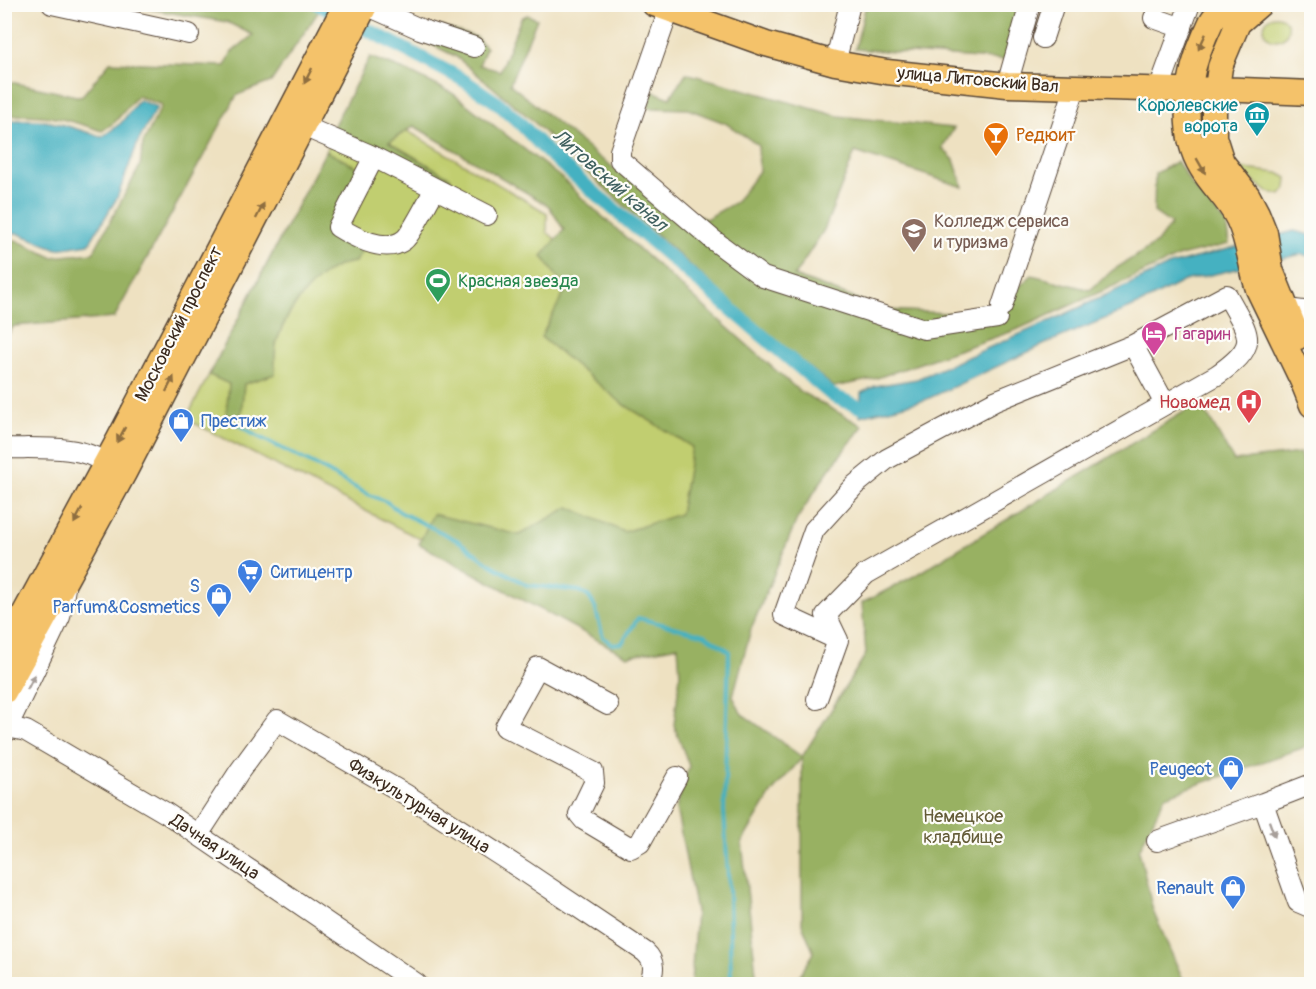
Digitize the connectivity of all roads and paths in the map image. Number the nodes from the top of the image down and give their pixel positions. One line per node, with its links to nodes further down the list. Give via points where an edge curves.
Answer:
1 (52, 4): 12 (street)
2 (850, 4): 15 (street)
3 (1030, 4): 16 (street)
4 (1054, 4): 13 (street)
5 (1190, 4): 11 (street)
6 (1231, 4): 19 (main road, one-way to 19, via 1213,18 1197,52)
7 (1260, 4): 20 (main road, via 1238,23 1220,67)
8 (665, 6): 15 (main road, улица Литовский Вал, via 766,44); 17 (street, via 620,160 763,277 924,329 999,312)
9 (353, 14): 14 (street, via 420,29); 22 (main road, Московский проспект); 35 (main road, Московский проспект, one-way to 35)
10 (1154, 18): 11 (street)
11 (1182, 28): 18 (street)
12 (189, 34)
13 (1043, 38)
14 (474, 47)
15 (835, 63): 16 (main road, улица Литовский Вал)
16 (1007, 85): 17 (main road, улица Литовский Вал)
17 (1075, 88): 18 (main road, улица Литовский Вал)
18 (1159, 89): 19 (main road, улица Литовский Вал)
19 (1189, 89): 20 (main road, улица Литовский Вал); 26 (main road, one-way to 26, via 1190,140 1200,167)
20 (1218, 89): 21 (main road, улица Литовский Вал); 26 (main road, via 1214,137 1222,162 1257,213)
21 (1311, 93)
22 (303, 126): 23 (street); 36 (main road, Московский проспект, one-way to 22)
23 (374, 157): 24 (street); 24 (street, via 338,227 354,236 380,245 405,240)
24 (435, 189): 25 (street)
25 (487, 215)
26 (1255, 235): 27 (main road, via 1262,272)
27 (1278, 312): 28 (street); 29 (street); 31 (main road); 33 (main road)
28 (1311, 312)
29 (1246, 330): 30 (street, via 1227,295); 32 (street, via 1247,347 1238,360)
30 (1133, 345): 32 (street); 37 (street, via 995,400 887,459 855,485 814,531 784,615)
31 (1311, 366)
32 (1165, 404): 37 (street, via 866,574 826,615)
33 (1311, 405)
34 (4, 448): 35 (street)
35 (106, 464): 38 (main road, Московский проспект, one-way to 38)
36 (67, 581): 39 (main road, Московский проспект); 42 (street, Московский проспект, one-way to 36, via 60,617)
37 (838, 640): 40 (street)
38 (6, 646)
39 (4, 693)
40 (818, 699)
41 (608, 705): 43 (street, via 538,667 505,727 593,772 594,783 579,814 631,848 640,843)
42 (6, 729): 46 (street, Дачная улица, via 26,731)
43 (677, 777)
44 (1311, 784): 45 (street)
45 (1263, 803): 47 (street); 48 (street, one-way to 48, via 1298,902)
46 (198, 835): 49 (street, Дачная улица); 50 (street, Физкультурная улица, via 277,720 405,794 645,952 654,965)
47 (1156, 841)
48 (1311, 908)
49 (417, 984)
50 (649, 984)

